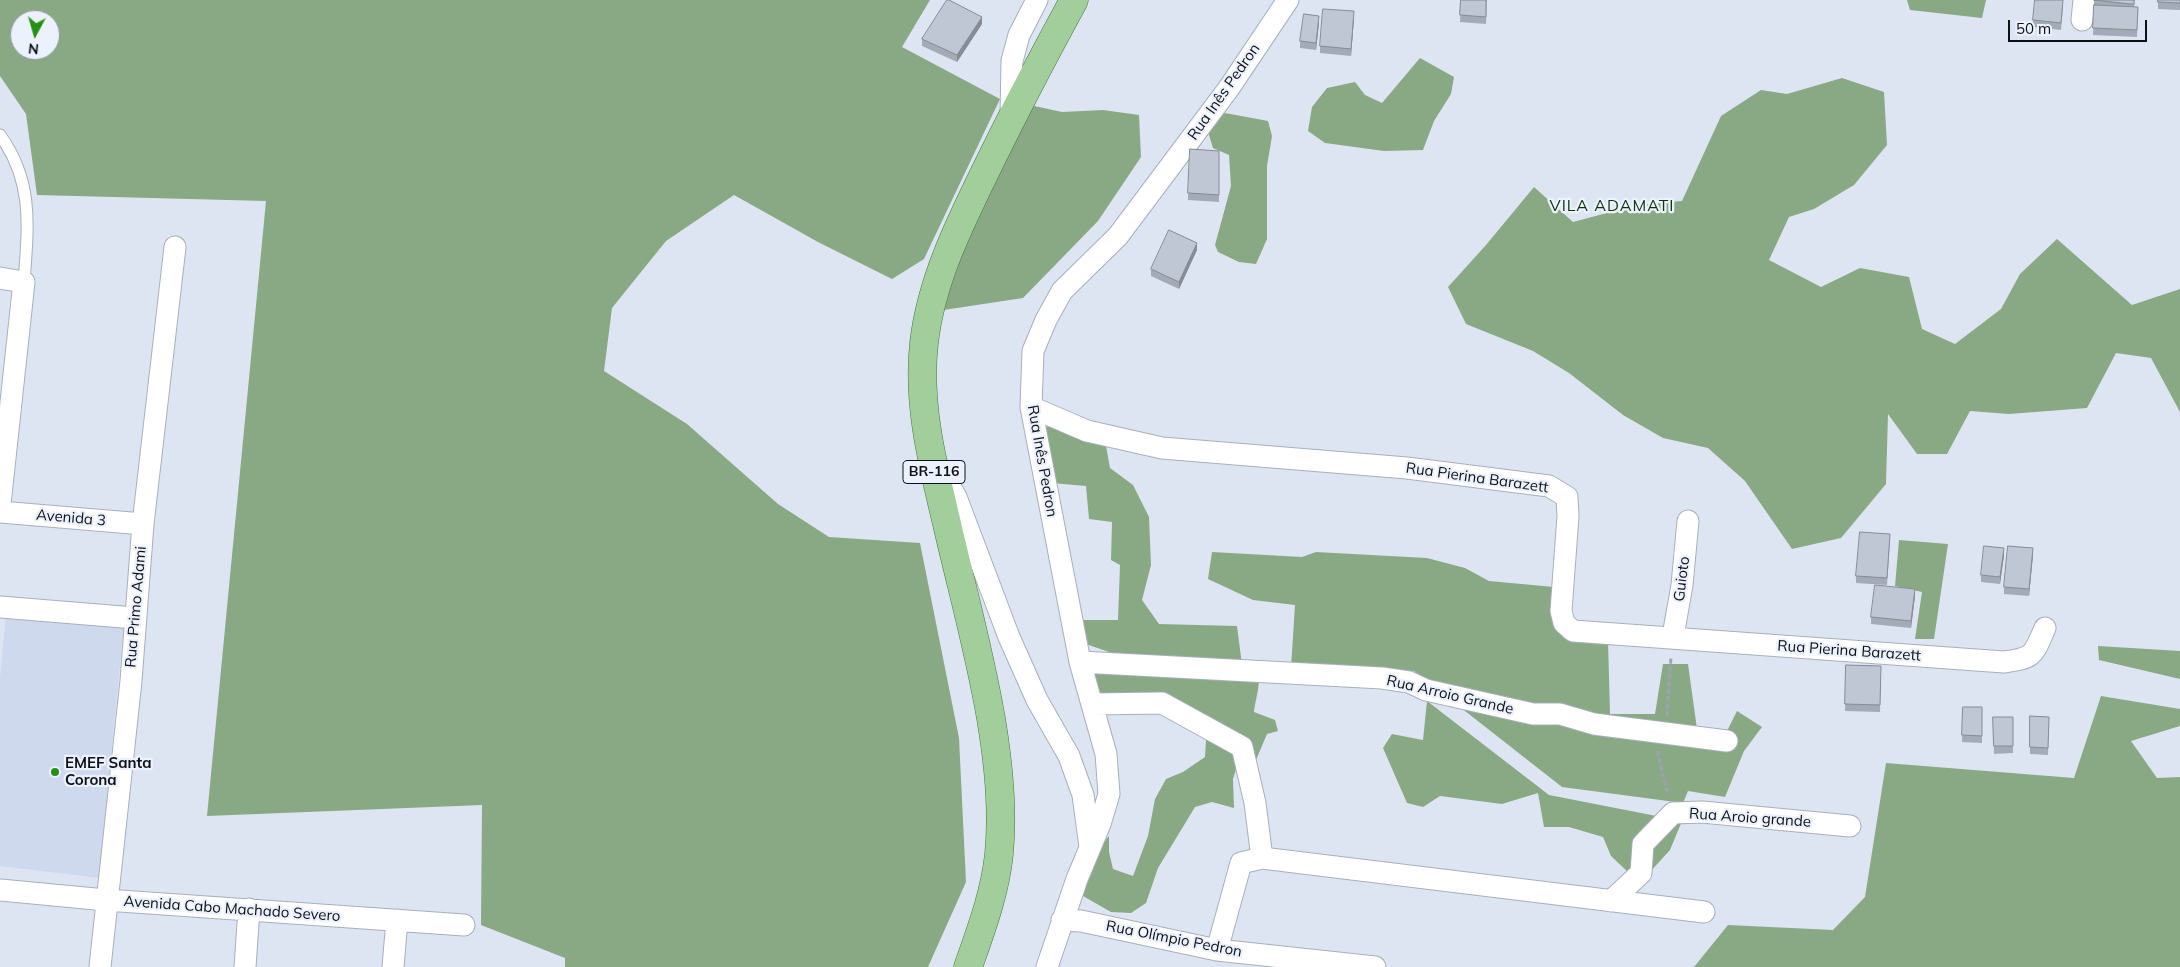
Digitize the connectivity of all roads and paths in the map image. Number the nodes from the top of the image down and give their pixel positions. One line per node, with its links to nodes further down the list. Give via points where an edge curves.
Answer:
1 (1037, 0): 4 (street, via 1019,35 1012,61)
2 (1074, 0): 4 (main road, BR-116)
3 (1288, 0): 9 (street, Rua Inês Pedron, via 1229,88 1118,236 1062,291 1033,351)
4 (1010, 120): 10 (main road, BR-116, via 950,242 929,313 923,345 923,392)
5 (0, 135): 8 (lane, via 22,175 29,214)
6 (175, 247): 14 (street, Rua Primo Adami)
7 (0, 278): 8 (street)
8 (24, 282): 11 (street)
9 (1031, 407): 18 (street, Rua Pierina Barazett, via 1087,431 1162,448 1407,468 1550,486 1567,497 1560,611 1564,623 1573,631); 19 (street, Rua Inês Pedron)
10 (930, 451): 23 (street, Rua Inês Pedron, via 956,497 1036,700 1069,756 1083,795); 37 (main road, BR-116, via 987,698 1000,801 999,855 991,901)
11 (0, 504)
12 (0, 512): 14 (street, Avenida 3)
13 (1688, 521): 18 (street, Guioto)
14 (143, 524): 16 (street, Rua Primo Adami)
15 (0, 606): 16 (street)
16 (136, 618): 26 (street, Rua Primo Adami)
17 (2044, 628): 18 (street, Rua Pierina Barazett, via 2035,650 2025,659 2004,662)
18 (1673, 636)
19 (1080, 662): 20 (street, Rua Inês Pedron); 21 (street, Rua Arroio Grande, via 1382,678 1533,714 1560,714 1594,724)
20 (1093, 704): 23 (street, Rua Inês Pedron, via 1106,754 1109,794); 24 (street, via 1162,703 1242,747 1255,803)
21 (1727, 741)
22 (1850, 826): 27 (street, Rua Aroio grande, via 1702,812 1674,813 1643,844 1641,873)
23 (1090, 848): 31 (street, Rua Inês Pedron)
24 (1262, 858): 27 (street); 33 (street, via 1241,863)
25 (0, 890): 26 (street, Avenida Cabo Machado Severo)
26 (106, 900): 28 (street, Avenida Cabo Machado Severo); 34 (street, Rua Primo Adami)
27 (1611, 901): 29 (street)
28 (249, 908): 30 (street, Avenida Cabo Machado Severo); 35 (street)
29 (1704, 912)
30 (397, 920): 32 (street, Avenida Cabo Machado Severo); 36 (street)
31 (1062, 920): 33 (street, Rua Olímpio Pedron, via 1081,921); 38 (street, Rua Inês Pedron)
32 (464, 925)
33 (1217, 950): 39 (street, Rua Olímpio Pedron)
34 (100, 967)
35 (245, 967)
36 (393, 967)
37 (968, 967)
38 (1047, 967)
39 (1375, 967)

